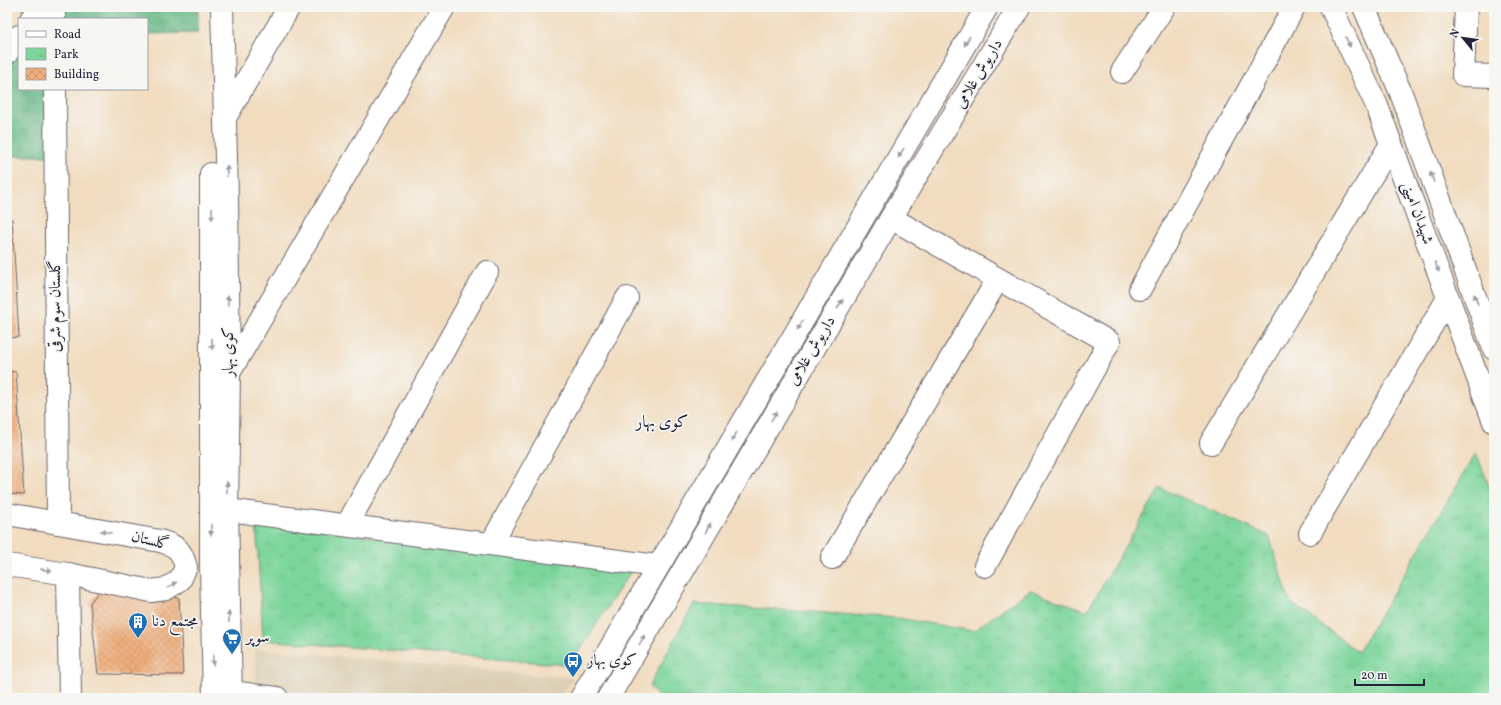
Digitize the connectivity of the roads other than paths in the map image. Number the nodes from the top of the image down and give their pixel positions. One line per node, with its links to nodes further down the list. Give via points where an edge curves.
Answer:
1 (40, 7): 14 (street)
2 (54, 7): 15 (street)
3 (207, 7): 30 (street, کوی بهار, one-way to 30)
4 (222, 7): 21 (street, کوی بهار)
5 (289, 7): 21 (street)
6 (444, 7): 30 (street)
7 (987, 7): 33 (street, داریوش غلامی, one-way to 33)
8 (1020, 7): 23 (street, داریوش غلامی)
9 (1164, 7): 18 (street)
10 (1294, 7): 26 (street)
11 (1332, 7): 22 (street, شهیدان امینی, one-way to 22, via 1377,106)
12 (1364, 7): 29 (street, شهیدان امینی, one-way to 12, via 1401,93)
13 (1466, 7): 19 (street, via 1463,75)
14 (32, 18)
15 (54, 18)
16 (18, 37): 17 (street)
17 (7, 53)
18 (1122, 72)
19 (1494, 76)
20 (55, 90): 37 (street, گلستان سوم شرقی)
21 (225, 118): 30 (street, کوی بهار, one-way to 21)
22 (1391, 144): 28 (street, شهیدان امینی, one-way to 28); 32 (street)
23 (891, 218): 25 (street); 34 (street, داریوش غلامی, one-way to 23)
24 (487, 272): 38 (street)
25 (998, 280): 41 (street); 44 (street, via 1109,342)
26 (1140, 289)
27 (627, 298): 40 (street)
28 (1448, 298): 31 (street, شهیدان امینی); 39 (street)
29 (1494, 349)
30 (220, 373): 35 (street, کوی بهار)
31 (1494, 422)
32 (1211, 443)
33 (722, 459): 34 (street); 43 (street, داریوش غلامی)
34 (742, 469): 50 (street, داریوش غلامی, one-way to 34)
35 (219, 509): 38 (street); 46 (street, کوی بهار)
36 (7, 514): 37 (street, گلستان)
37 (58, 523): 45 (street, گلستان, one-way to 37, via 152,591 166,589 180,580 186,567 183,555 174,545)
38 (347, 525): 40 (street)
39 (1310, 533)
40 (491, 544): 43 (street)
41 (832, 558)
42 (7, 564): 45 (street, گلستان, one-way to 45)
43 (658, 566): 49 (street, داریوش غلامی)
44 (985, 566)
45 (68, 574): 47 (street)
46 (222, 694): 48 (street)
47 (70, 698)
48 (277, 698)
49 (581, 698)
50 (608, 698)

